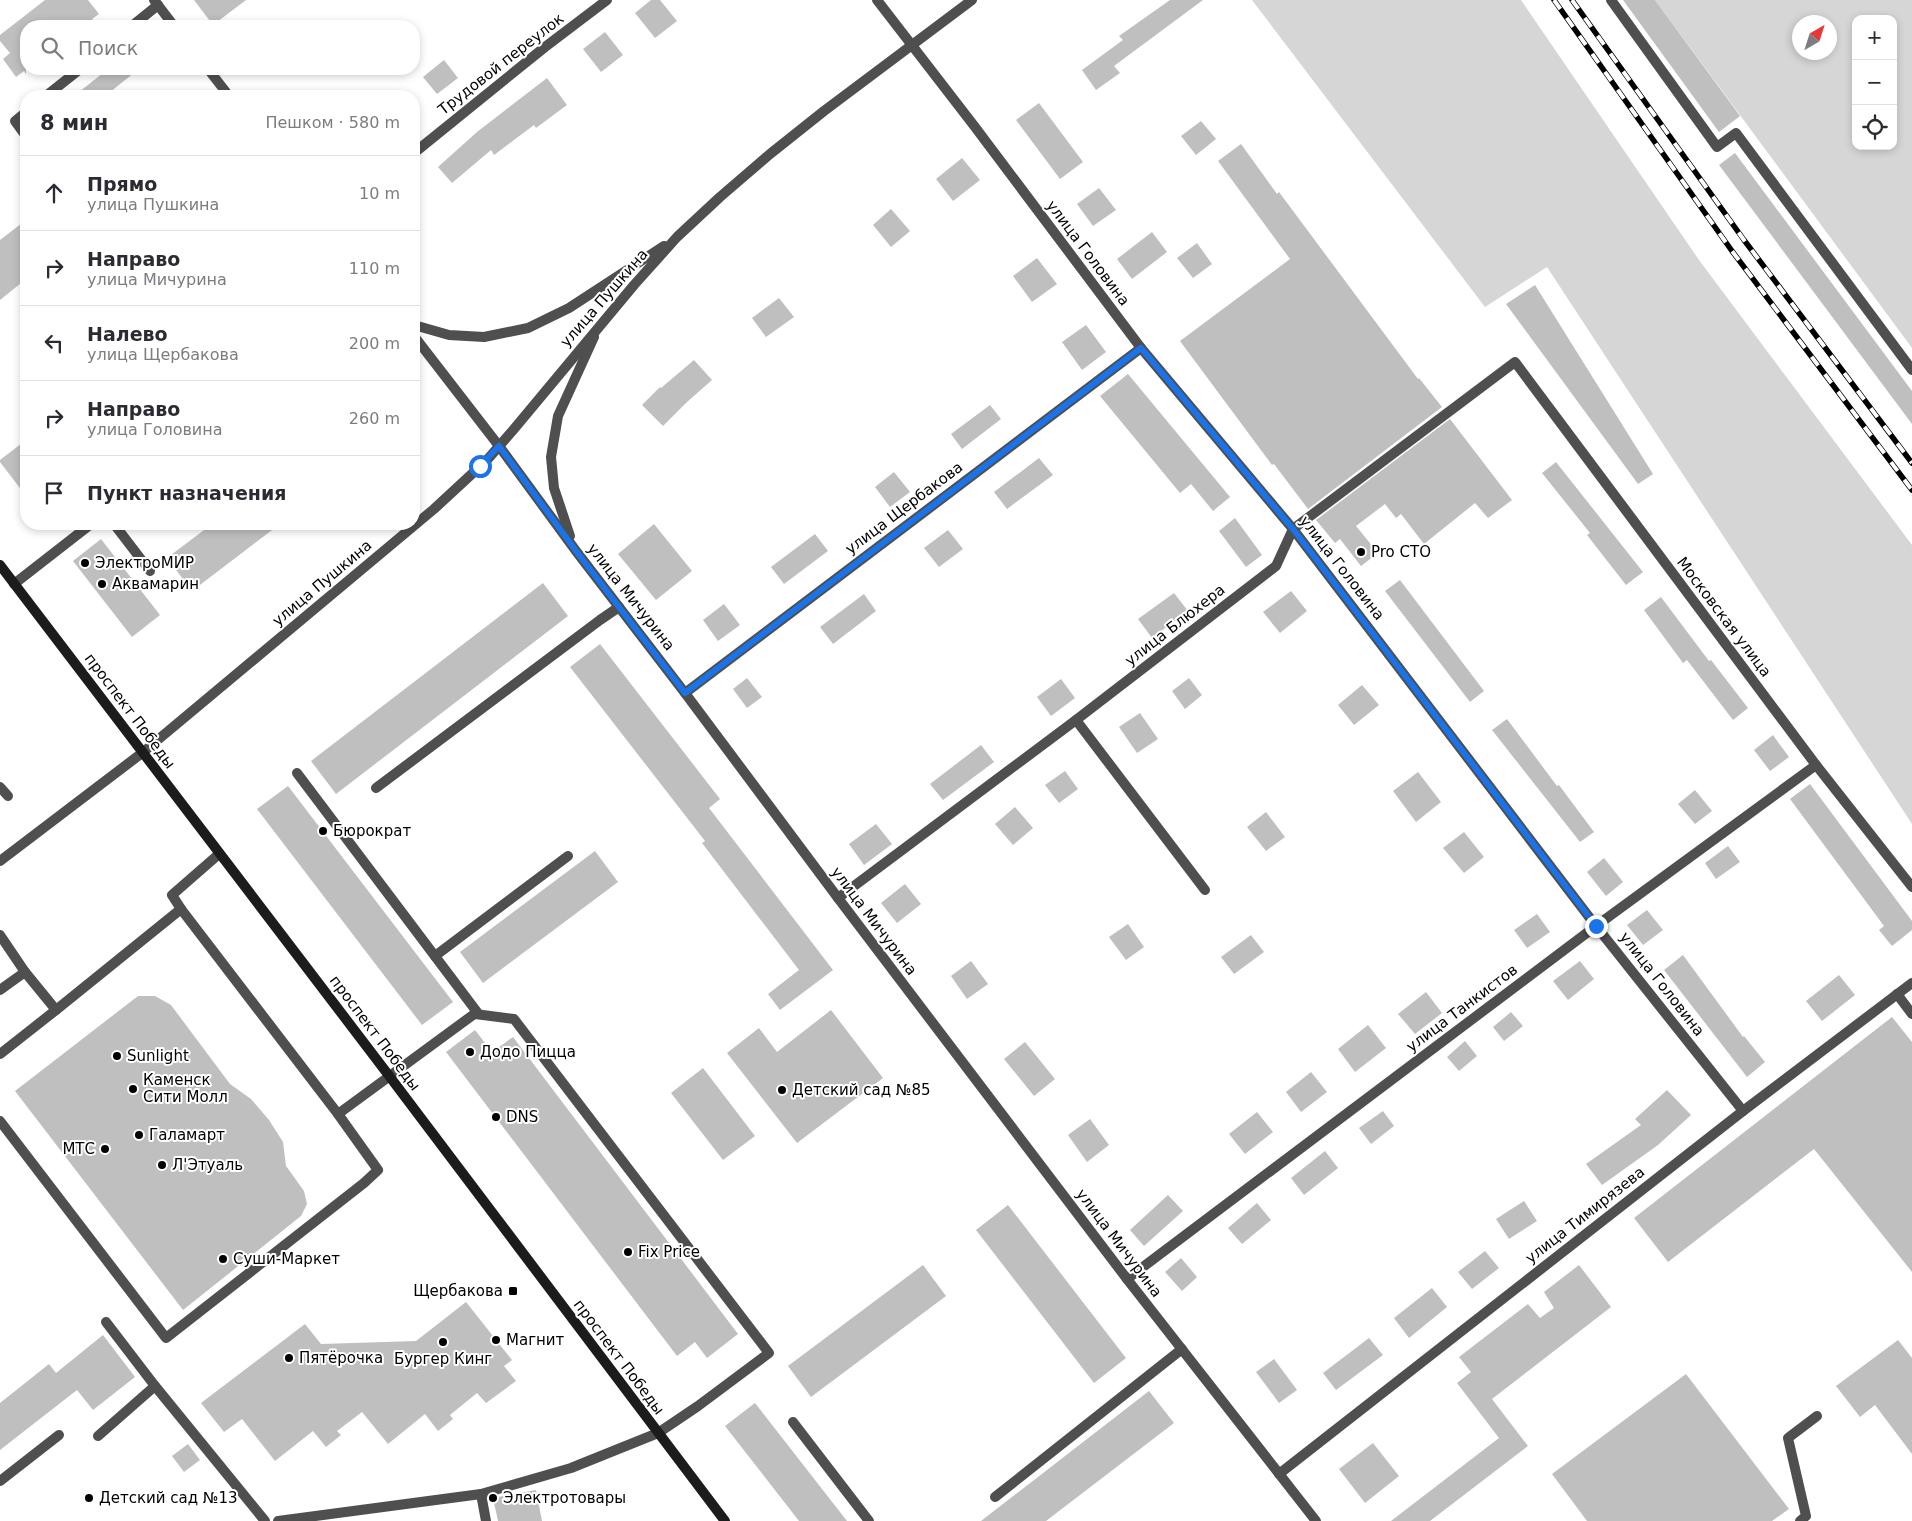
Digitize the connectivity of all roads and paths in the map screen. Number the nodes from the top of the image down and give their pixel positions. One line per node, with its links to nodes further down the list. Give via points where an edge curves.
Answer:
1 (607, 0): 14 (street, Трудовой переулок)
2 (877, 0): 19 (street, улица Головина)
3 (972, 0): 15 (street, улица Пушкина, via 763,160)
4 (1611, 0): 21 (street, via 1717,147 1736,133)
5 (159, 2): 6 (street); 7 (street)
6 (139, 20)
7 (170, 20)
8 (72, 75): 10 (street)
9 (213, 75): 11 (street)
10 (54, 90)
11 (224, 90)
12 (20, 117): 13 (street, via 15,121)
13 (20, 128)
14 (420, 148)
15 (677, 238): 16 (street, улица Пушкина); 17 (street, via 569,308 528,328 484,337 449,335)
16 (601, 322): 22 (street, улица Пушкина); 28 (street, via 558,416 552,457 554,488)
17 (420, 327)
18 (420, 344): 22 (street, улица Мичурина)
19 (1141, 348): 24 (street, улица Головина); 33 (street, улица Щербакова)
20 (1515, 362): 24 (street, улица Блюхера); 36 (street, Московская улица)
21 (1912, 370)
22 (499, 446): 23 (street, улица Пушкина); 28 (street, улица Мичурина)
23 (420, 521)
24 (1293, 529): 34 (street, улица Блюхера, via 1276,566); 48 (street, улица Головина)
25 (83, 530): 31 (street)
26 (119, 530): 30 (street)
27 (409, 530): 35 (street, улица Пушкина)
28 (576, 551): 32 (street, улица Мичурина)
29 (0, 565): 31 (main road, проспект Победы)
30 (150, 571)
31 (14, 584): 35 (main road, проспект Победы)
32 (619, 607): 33 (street, улица Мичурина); 39 (street)
33 (685, 693): 46 (street, улица Мичурина)
34 (1076, 720): 45 (street); 46 (street, улица Блюхера)
35 (142, 753): 41 (main road, проспект Победы); 43 (street, улица Пушкина)
36 (1816, 765): 44 (street, Московская улица); 48 (street, улица Танкистов)
37 (297, 773): 50 (street)
38 (0, 787): 40 (street)
39 (376, 788)
40 (8, 796)
41 (219, 854): 47 (street, via 172,895); 59 (main road, проспект Победы)
42 (568, 856): 50 (street)
43 (0, 861)
44 (1912, 887)
45 (1205, 890)
46 (838, 898): 63 (street, улица Мичурина)
47 (181, 909): 55 (street); 61 (street)
48 (1596, 926): 60 (street, улица Головина); 63 (street, улица Танкистов)
49 (0, 935): 51 (street)
50 (435, 956): 56 (street, via 477,1012)
51 (25, 972): 53 (street); 55 (street)
52 (1912, 983): 54 (street, улица Тимирязева)
53 (0, 990)
54 (1896, 994): 57 (street); 60 (street, улица Тимирязева)
55 (56, 1010): 58 (street)
56 (475, 1014): 59 (street); 69 (street, via 514,1019 769,1353)
57 (1912, 1014)
58 (0, 1054)
59 (390, 1077): 61 (street); 69 (main road, проспект Победы)
60 (1743, 1111): 72 (street, улица Тимирязева)
61 (338, 1114): 62 (street, via 378,1170 166,1338)
62 (0, 1120)
63 (1127, 1278): 65 (street, улица Мичурина)
64 (106, 1322): 66 (street)
65 (1182, 1349): 72 (street, улица Мичурина); 75 (street)
66 (156, 1386): 71 (street); 76 (street)
67 (1816, 1416): 82 (street, via 1788,1438 1806,1516)
68 (793, 1422): 80 (street)
69 (658, 1433): 74 (street, via 572,1468); 79 (main road, проспект Победы)
70 (59, 1435): 73 (street)
71 (98, 1436)
72 (1279, 1474): 81 (street, улица Мичурина)
73 (0, 1481)
74 (481, 1494): 77 (street); 78 (street)
75 (995, 1497)
76 (264, 1521)
77 (278, 1521)
78 (486, 1521)
79 (725, 1521)
80 (870, 1521)
81 (1316, 1521)
82 (1800, 1521)

